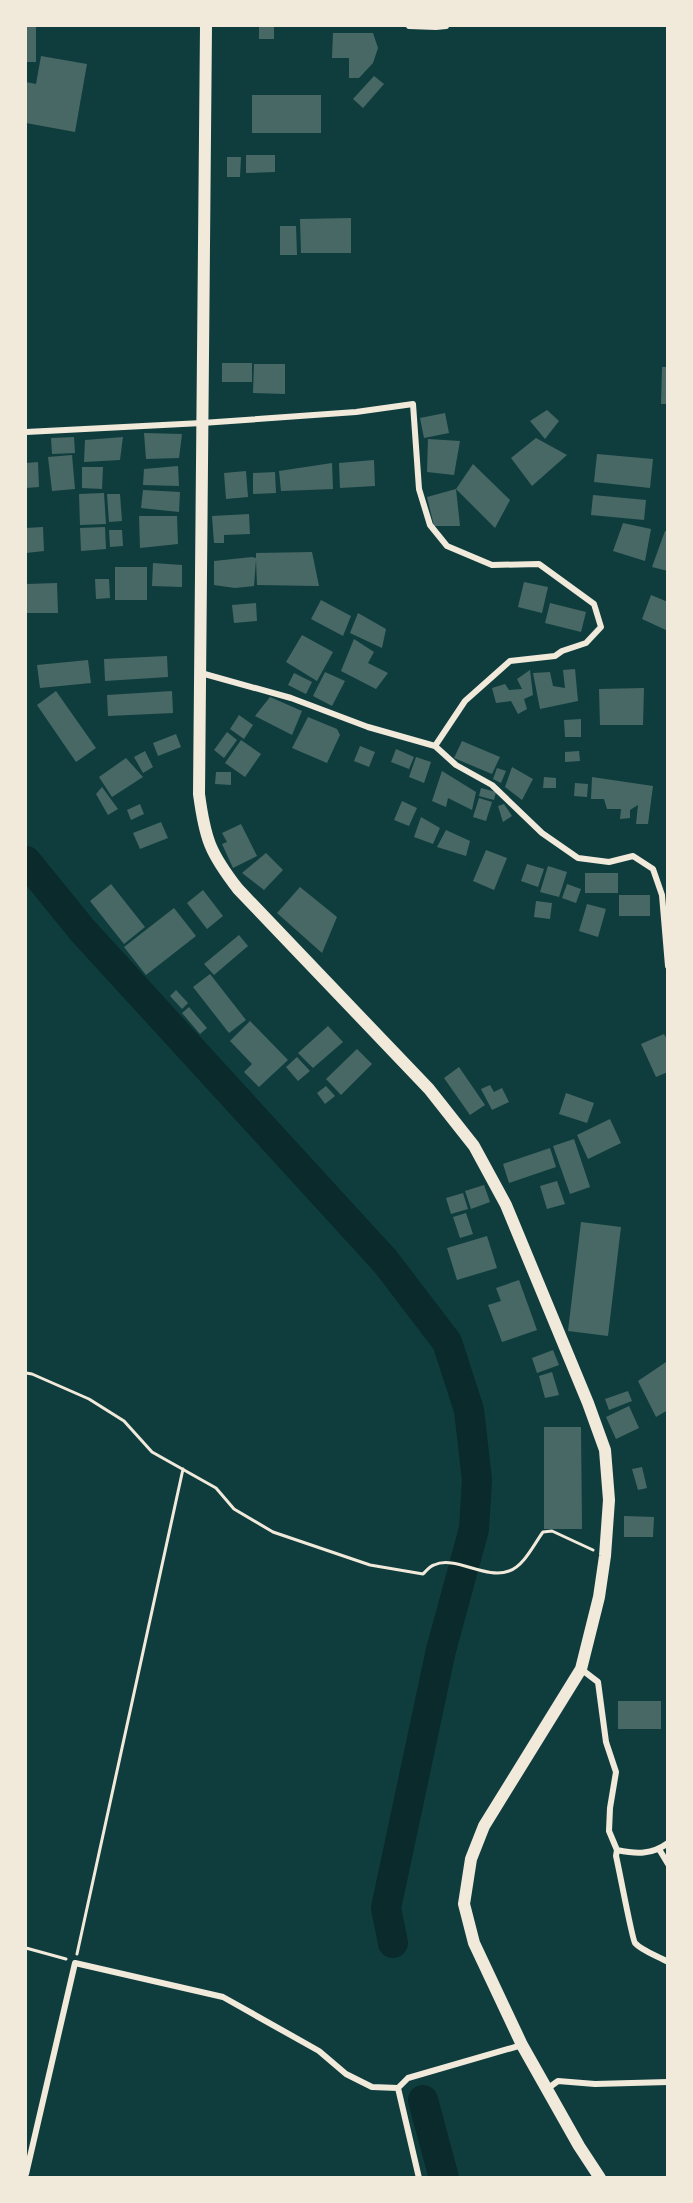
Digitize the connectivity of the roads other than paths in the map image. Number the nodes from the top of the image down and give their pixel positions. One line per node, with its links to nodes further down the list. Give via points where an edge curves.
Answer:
1 (206, 26): 4 (main road)
2 (409, 26): 3 (street)
3 (446, 26)
4 (202, 423): 5 (street); 6 (main road); 7 (street, via 381,410 413,404 419,489 430,525 447,546 492,565 539,564 594,604 601,627 586,642 555,656 510,661 465,701)
5 (26, 432)
6 (201, 673): 7 (street); 9 (main road, via 200,794 204,830 216,861 238,889 429,1089 474,1146 506,1205 588,1403 604,1450 609,1500 605,1556)
7 (435, 746): 8 (street, via 456,765 492,785 542,833 578,858 609,862 633,856 653,869 662,895)
8 (668, 966)
9 (581, 1669): 12 (street, via 598,1682 606,1742 616,1772 609,1831); 15 (main road, via 484,1826 471,1859 464,1904 474,1943)
10 (668, 1843): 11 (street)
11 (659, 1849): 12 (street, via 636,1854); 13 (street)
12 (617, 1850): 14 (street, via 632,1938 637,1945)
13 (668, 1864)
14 (668, 1962)
15 (522, 2045): 17 (street, via 408,2078); 18 (main road)
16 (668, 2082): 18 (street, via 558,2081)
17 (398, 2088): 19 (street, via 372,2087 346,2074 319,2051 223,1997 75,1963); 20 (street)
18 (547, 2089): 21 (main road)
19 (26, 2174)
20 (419, 2178)
21 (600, 2178)

